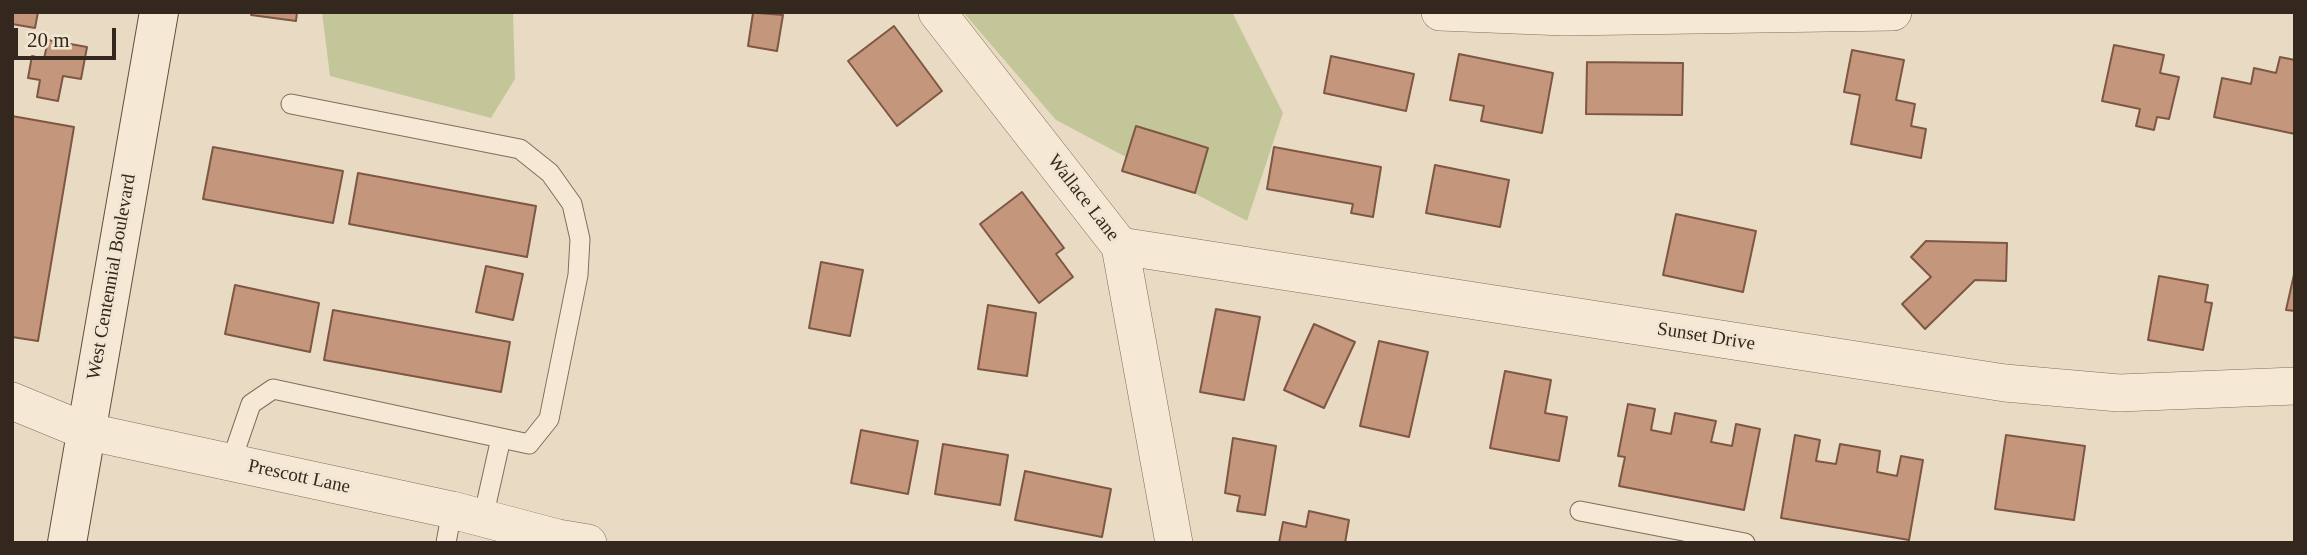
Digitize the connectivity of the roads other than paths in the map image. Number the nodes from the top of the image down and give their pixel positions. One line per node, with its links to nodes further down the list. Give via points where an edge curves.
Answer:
1 (159, 12): 9 (main road, West Centennial Boulevard)
2 (937, 12): 6 (street, Wallace Lane)
3 (1440, 12): 4 (street, via 1564,17)
4 (1893, 12)
5 (290, 104): 10 (lane, via 520,149 550,173 572,204 580,239 578,275 550,419 529,444)
6 (1120, 246): 7 (street, Sunset Drive, via 2005,383 2119,393); 16 (street, Wallace Lane)
7 (2295, 386)
8 (12, 401): 9 (street, Prescott Lane)
9 (85, 431): 11 (street, Prescott Lane); 14 (main road, West Centennial Boulevard)
10 (501, 438): 11 (lane, via 273,389 251,404); 13 (lane)
11 (231, 462): 13 (street, Prescott Lane)
12 (1580, 511): 17 (lane)
13 (460, 523): 15 (street, Prescott Lane)
14 (67, 543)
15 (588, 543)
16 (1174, 543)
17 (1745, 543)

